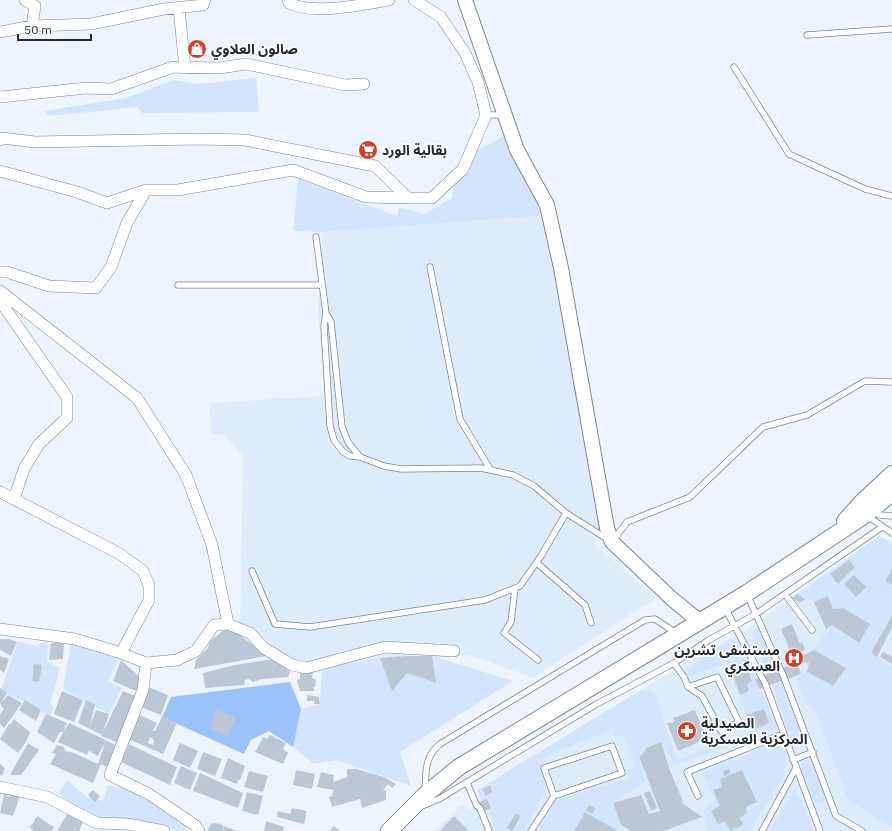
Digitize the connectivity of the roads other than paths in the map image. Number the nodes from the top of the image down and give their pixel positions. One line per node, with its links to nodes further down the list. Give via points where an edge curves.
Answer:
1 (25, 0): 8 (street, via 35,6)
2 (205, 0): 7 (street, via 203,5)
3 (288, 0): 4 (street, via 298,7 351,7)
4 (389, 0)
5 (414, 0): 16 (street, via 441,17 465,53 478,82)
6 (465, 0): 17 (street)
7 (179, 9): 8 (street, via 164,9 91,24); 13 (street)
8 (32, 26): 10 (street)
9 (892, 29): 11 (lane)
10 (0, 32)
11 (807, 35)
12 (734, 67): 21 (lane, via 789,154 865,188)
13 (185, 68): 14 (street, via 220,68 246,64 345,85); 15 (street, via 173,67 111,89 86,88)
14 (364, 84)
15 (0, 98)
16 (486, 115): 17 (lane); 22 (street, via 463,169 432,198)
17 (504, 115): 46 (street, via 517,150 547,205 562,268 607,528)
18 (0, 140): 22 (street, via 245,140 376,166)
19 (0, 171): 20 (street, via 78,192 107,204)
20 (146, 190): 22 (street, via 178,190 293,170 366,197); 25 (street, via 127,223 111,267 96,288 49,286)
21 (892, 196)
22 (408, 198)
23 (316, 237): 27 (lane)
24 (430, 267): 35 (lane, via 460,419)
25 (0, 272)
26 (178, 285): 27 (lane)
27 (322, 286): 30 (lane)
28 (0, 291): 56 (street, via 137,398 186,475 212,545)
29 (0, 301): 39 (street, via 66,397 67,418 40,444 24,470)
30 (326, 313): 32 (lane, via 331,322); 33 (lane, via 324,326)
31 (892, 382): 46 (lane, via 865,380 807,415 763,427 690,497 627,522)
32 (340, 402): 33 (lane); 34 (lane, via 344,432 351,447)
33 (328, 404): 34 (lane, via 330,426 338,447 350,456)
34 (360, 457): 35 (lane, via 397,468)
35 (490, 469): 41 (lane, via 524,480)
36 (892, 474): 44 (main road, via 862,502)
37 (0, 492): 39 (street)
38 (892, 493): 40 (main road)
39 (14, 500): 62 (street, via 120,554 143,571 149,586 149,600)
40 (868, 512): 42 (lane); 43 (lane); 44 (main road)
41 (566, 513): 46 (lane); 47 (lane)
42 (892, 516)
43 (882, 527): 45 (lane); 51 (lane)
44 (837, 532): 50 (main road)
45 (892, 533)
46 (612, 542): 54 (street)
47 (537, 563): 49 (lane, via 520,586); 55 (lane, via 585,605)
48 (252, 571): 49 (lane, via 275,624 310,627 485,600)
49 (515, 588): 63 (lane, via 511,622 504,633)
50 (747, 593): 52 (main road); 53 (lane)
51 (785, 594): 53 (lane); 59 (lane)
52 (724, 606): 54 (main road); 57 (lane)
53 (756, 614): 57 (lane); 68 (lane)
54 (699, 621): 60 (main road)
55 (591, 623)
56 (228, 624): 61 (street, via 250,633 264,648 292,665 306,668 385,647); 65 (street, via 214,625 196,651 177,660)
57 (735, 627): 64 (lane); 67 (lane, via 765,683)
58 (0, 629): 62 (street, via 75,639)
59 (812, 630)
60 (678, 634): 73 (main road, via 459,767); 73 (lane, via 655,619 645,620 440,744 426,764)
61 (454, 651)
62 (122, 653): 65 (street)
63 (538, 660)
64 (674, 662): 66 (lane); 71 (lane, via 595,705)
65 (146, 663): 77 (street, via 144,690 110,775 149,794)
66 (688, 687): 66 (lane, via 702,696 721,732 739,722 717,677)
67 (783, 734): 69 (lane); 75 (lane, via 687,772)
68 (813, 752): 69 (lane); 84 (lane, via 836,816)
69 (793, 760): 70 (lane)
70 (796, 768): 82 (lane); 83 (lane)
71 (467, 782): 76 (lane, via 431,803); 80 (lane)
72 (0, 787): 78 (street, via 47,797 97,823 128,824)
73 (425, 794): 76 (main road)
74 (554, 796): 74 (lane, via 622,773 612,746 544,768); 81 (lane)
75 (698, 796)
76 (410, 809): 79 (main road)
77 (195, 829)
78 (164, 831)
79 (388, 831)
80 (489, 831)
81 (531, 831)
82 (762, 831)
83 (820, 831)
84 (862, 831)

